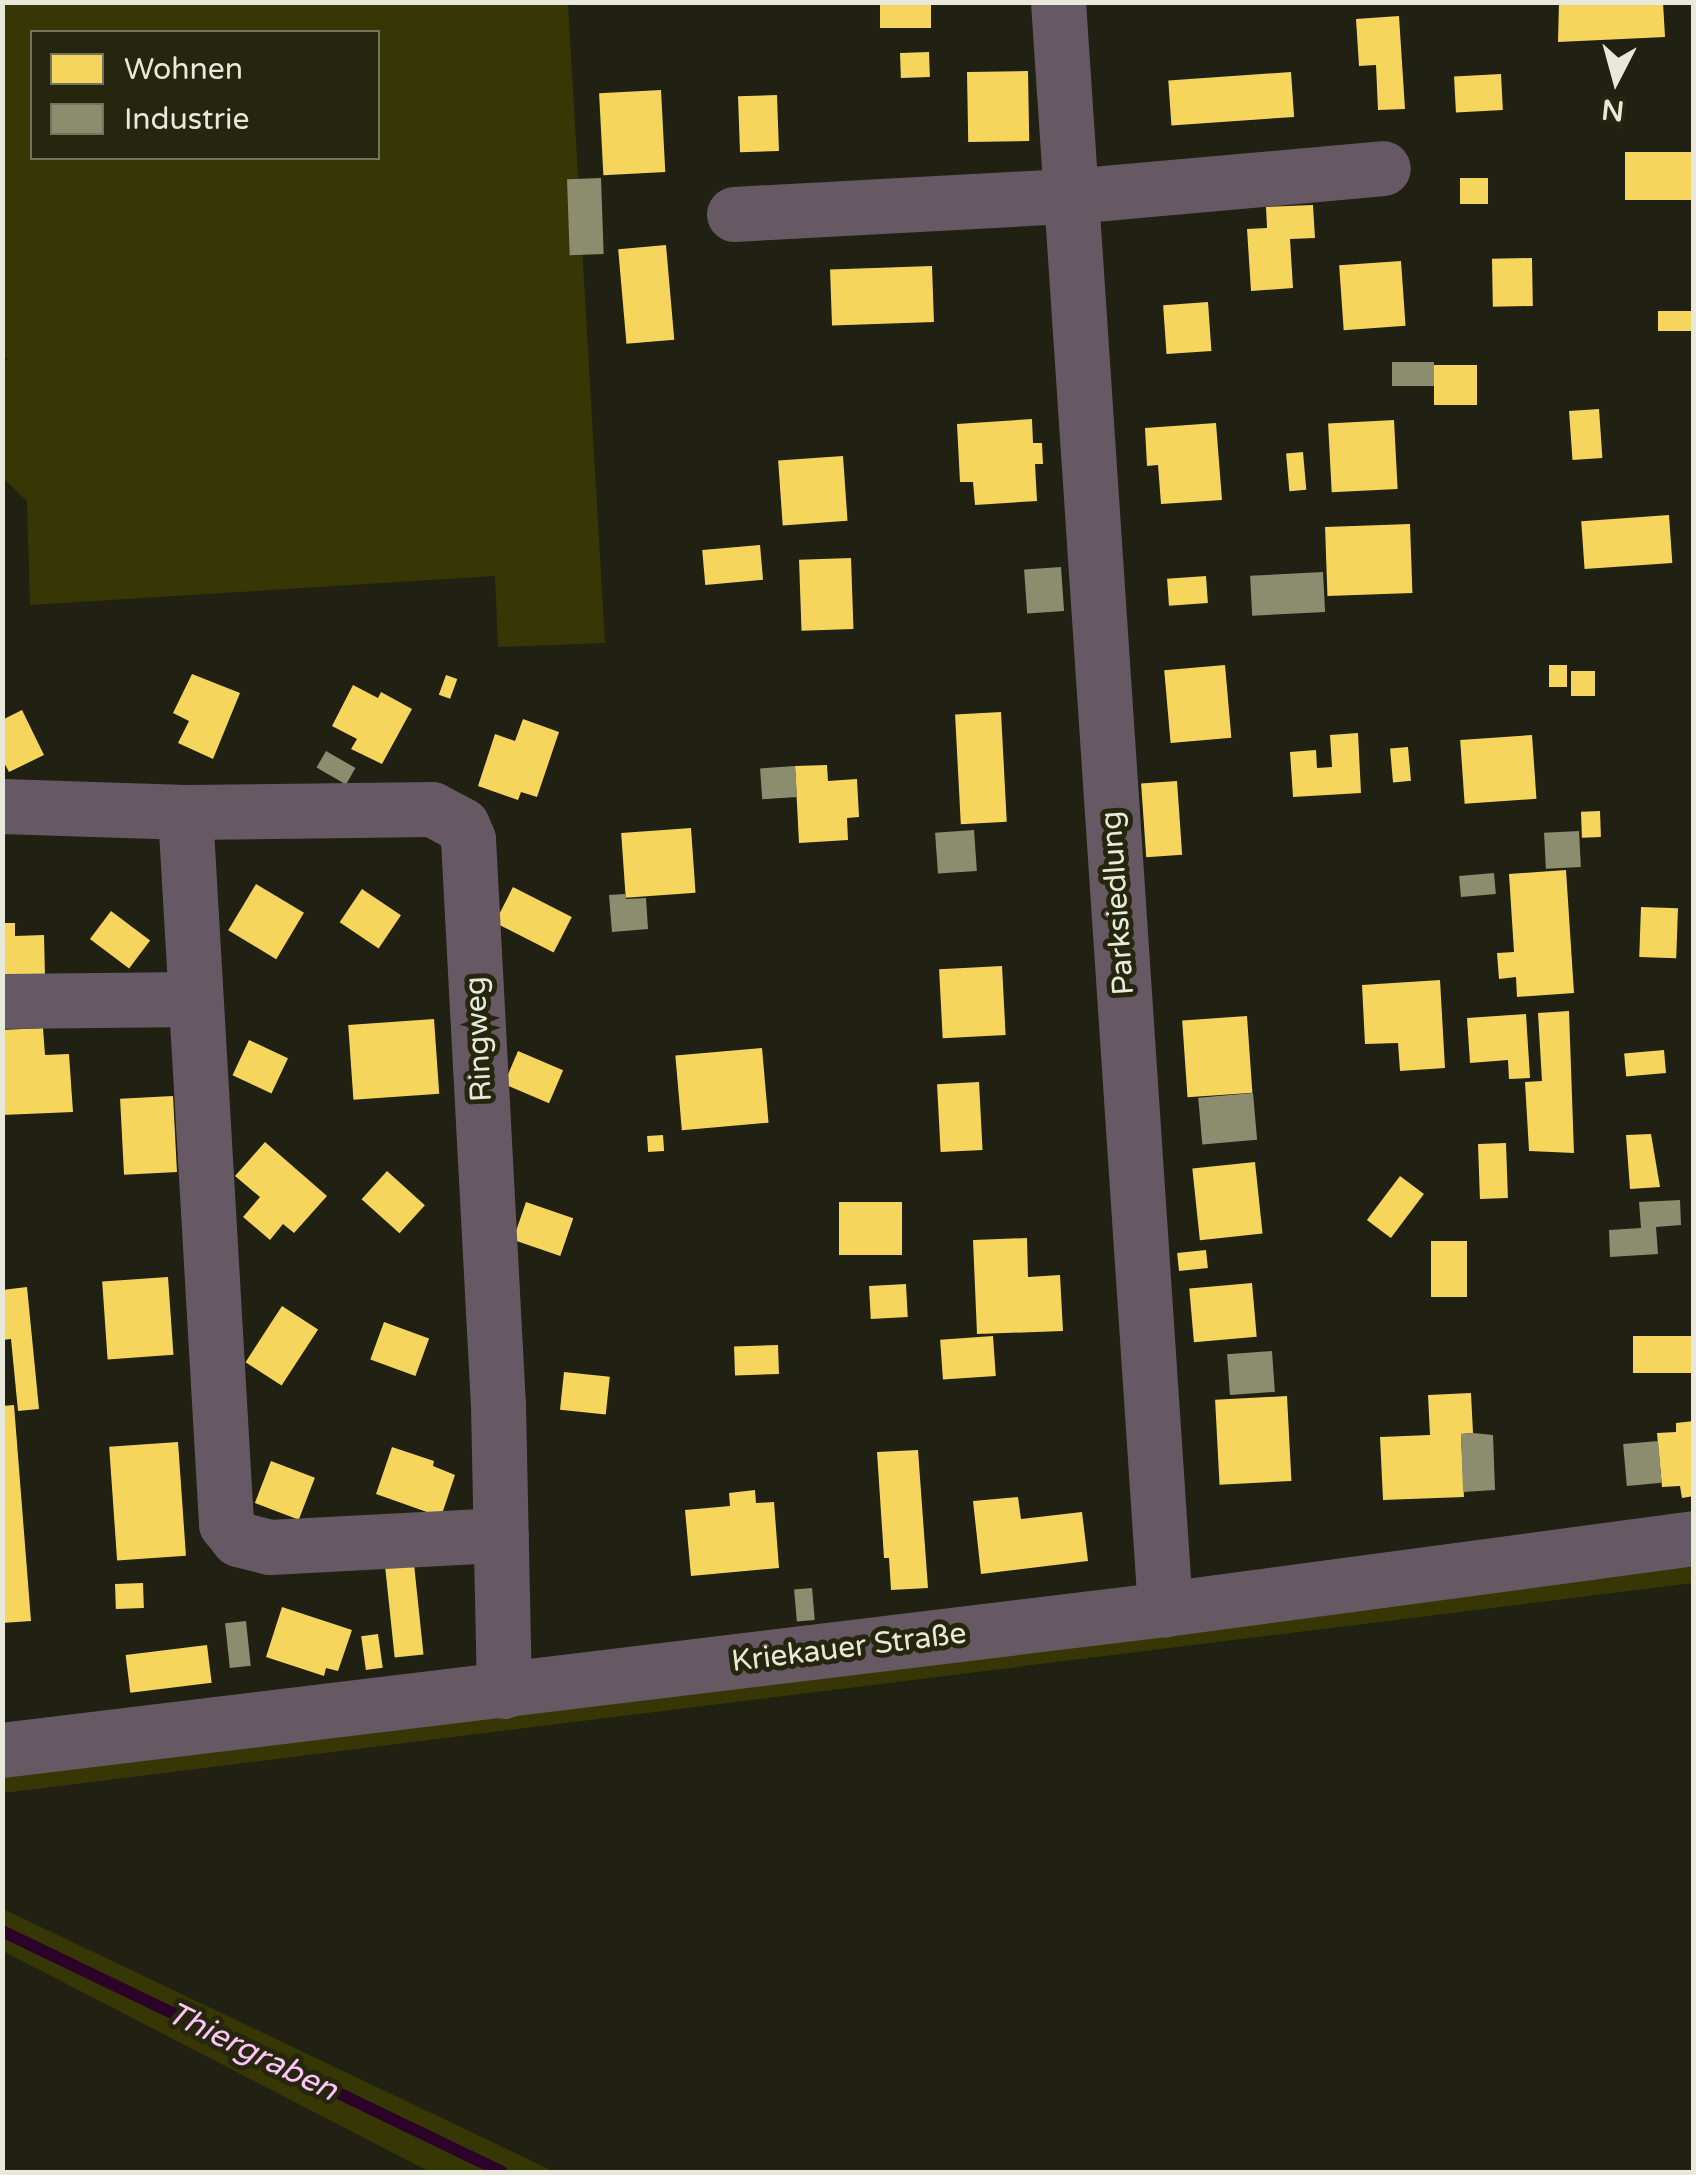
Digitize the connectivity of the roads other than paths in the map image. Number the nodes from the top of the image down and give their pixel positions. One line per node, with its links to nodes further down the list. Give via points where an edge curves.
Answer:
1 (1058, 2): 3 (street, Parksiedlung)
2 (1383, 168): 3 (street)
3 (1072, 196): 4 (street); 11 (street, Parksiedlung)
4 (734, 214)
5 (2, 806): 6 (street, Ringweg)
6 (186, 812): 7 (street); 9 (street, Ringweg, via 432,808 462,826 468,839)
7 (194, 999): 8 (street); 9 (street, via 226,1524 238,1539 270,1547)
8 (2, 1002)
9 (501, 1535): 12 (street, Ringweg)
10 (1694, 1538): 11 (street, Kriekauer Straße)
11 (1165, 1609): 12 (street, Kriekauer Straße)
12 (504, 1692): 13 (street, Kriekauer Straße)
13 (2, 1750)

